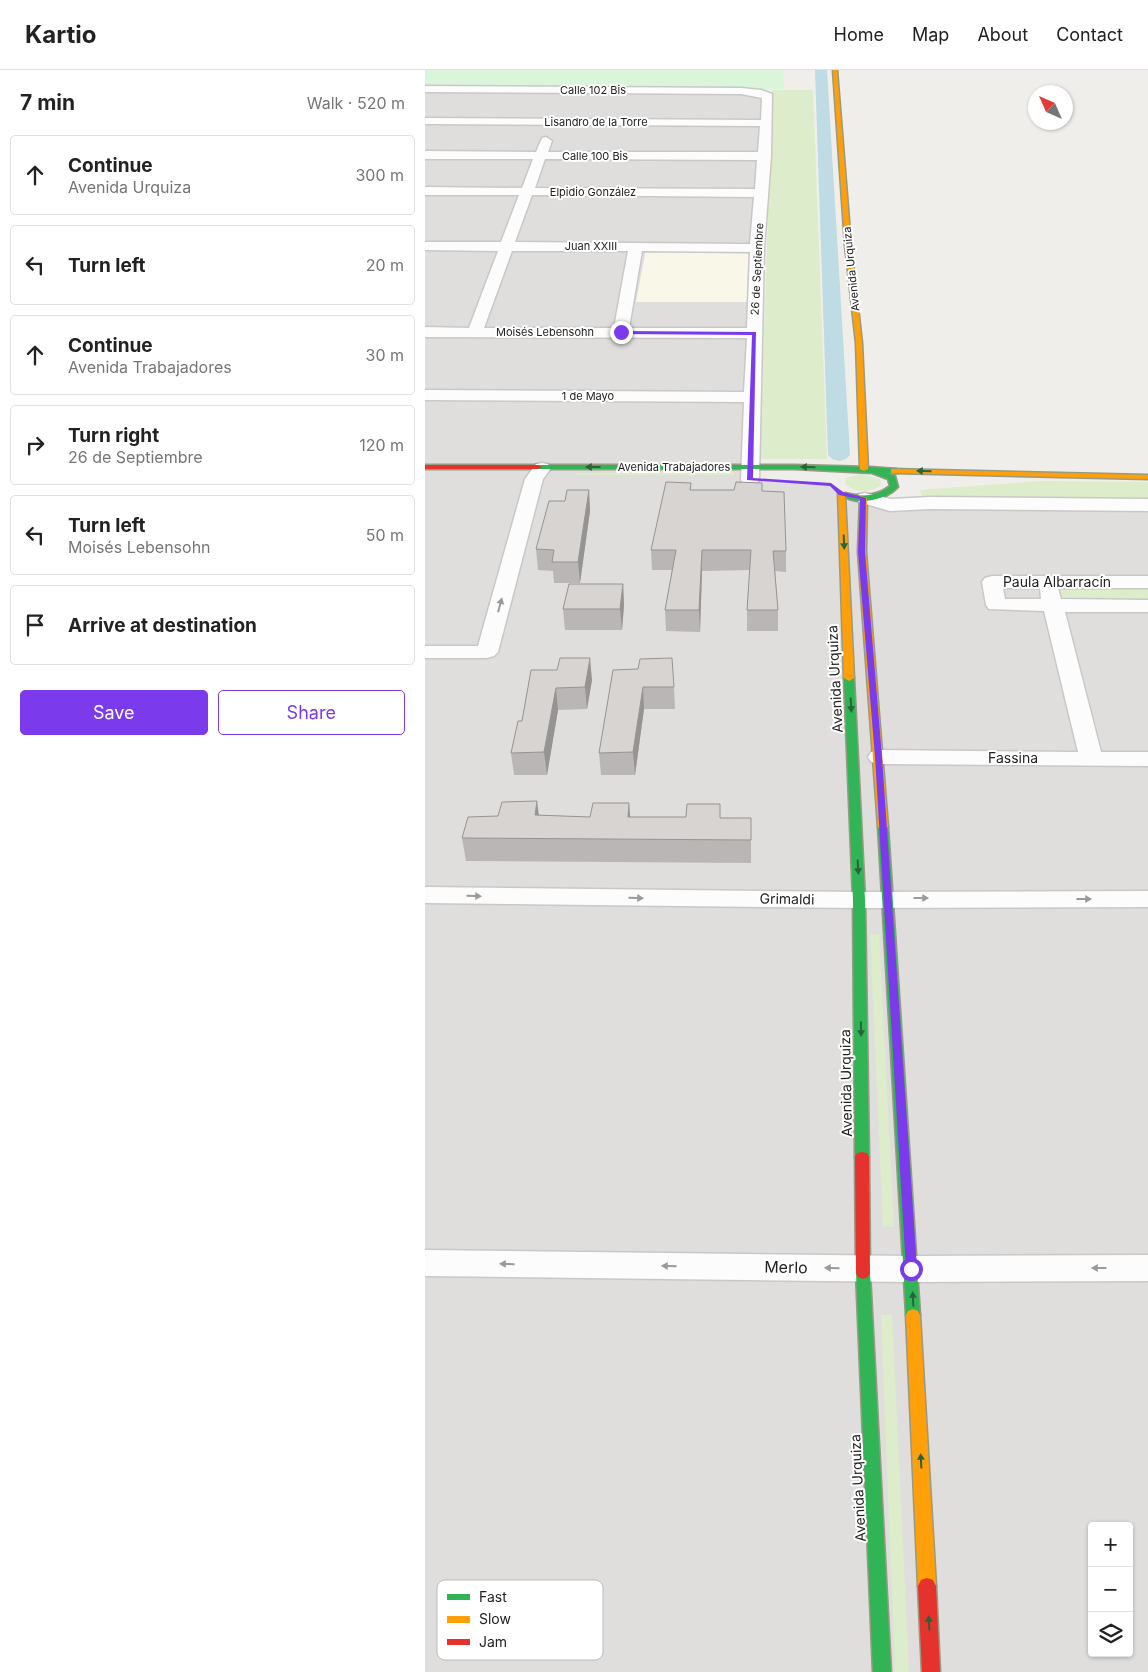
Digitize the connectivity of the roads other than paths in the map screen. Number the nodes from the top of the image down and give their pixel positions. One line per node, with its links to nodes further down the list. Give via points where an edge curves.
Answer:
1 (835, 70): 25 (main road, Avenida Urquiza, via 859,343)
2 (425, 89): 3 (street, Calle 102 Bis)
3 (566, 90): 4 (street, Calle 102 Bis); 6 (street)
4 (761, 92): 7 (street, 26 de Septiembre, via 768,96)
5 (425, 121): 6 (street, Lisandro de la Torre)
6 (553, 122): 7 (street, Lisandro de la Torre); 9 (street)
7 (767, 122): 10 (street, 26 de Septiembre)
8 (425, 155): 9 (street, Calle 100 Bis)
9 (541, 156): 10 (street, Calle 100 Bis); 12 (street)
10 (765, 156): 13 (street, 26 de Septiembre)
11 (425, 192): 12 (street, Elpidio González)
12 (527, 192): 13 (street, Elpidio González); 15 (street)
13 (761, 193): 17 (street, 26 de Septiembre)
14 (425, 246): 15 (street, Juan XXIII)
15 (507, 246): 16 (street, Juan XXIII); 19 (street)
16 (636, 247): 17 (street, Juan XXIII); 20 (street)
17 (757, 248): 21 (street, 26 de Septiembre)
18 (425, 332): 19 (street, Moisés Lebensohn)
19 (475, 332): 20 (street, Moisés Lebensohn)
20 (621, 332): 21 (street, Moisés Lebensohn)
21 (755, 333): 23 (street, 26 de Septiembre)
22 (425, 395): 23 (street, 1 de Mayo)
23 (751, 397): 28 (street, 26 de Septiembre)
24 (425, 467): 26 (main road, Avenida Trabajadores)
25 (863, 469): 27 (main road, Avenida Trabajadores, one-way to 25); 28 (main road, Avenida Trabajadores, one-way to 28); 31 (main road, via 892,478); 32 (main road, via 841,472 832,482)
26 (536, 476): 28 (main road, Avenida Trabajadores, one-way to 26); 40 (street, one-way to 26, via 487,652)
27 (1043, 476): 29 (main road, Avenida Trabajadores); 30 (main road, Avenida Trabajadores)
28 (750, 477)
29 (1148, 477)
30 (929, 484)
31 (897, 488): 33 (main road, via 883,495); 34 (street, via 904,497)
32 (841, 494): 33 (main road); 47 (main road, Avenida Urquiza, one-way to 47)
33 (864, 498): 34 (street, via 890,505); 41 (main road, via 862,552)
34 (929, 503): 35 (street)
35 (1148, 505)
36 (1047, 582): 37 (street, Paula Albarracín); 38 (street); 38 (street, Paula Albarracín, via 992,582 996,605)
37 (1148, 582)
38 (1053, 605): 39 (street, Paula Albarracín); 42 (street)
39 (1148, 606)
40 (425, 652)
41 (879, 757): 42 (street, Fassina); 45 (main road)
42 (1091, 758): 43 (street, Fassina)
43 (1148, 759)
44 (425, 896): 47 (street, Grimaldi, one-way to 47)
45 (888, 898): 46 (street, Grimaldi, one-way to 46); 47 (street, Grimaldi); 51 (main road)
46 (1148, 899)
47 (859, 900): 49 (main road, Avenida Urquiza, one-way to 49)
48 (425, 1263): 49 (street, Merlo, one-way to 48)
49 (863, 1268): 51 (street, Merlo); 52 (main road, Avenida Urquiza)
50 (1148, 1268): 51 (street, Merlo, one-way to 51)
51 (911, 1269): 53 (main road, one-way to 51)
52 (881, 1672)
53 (931, 1672)

